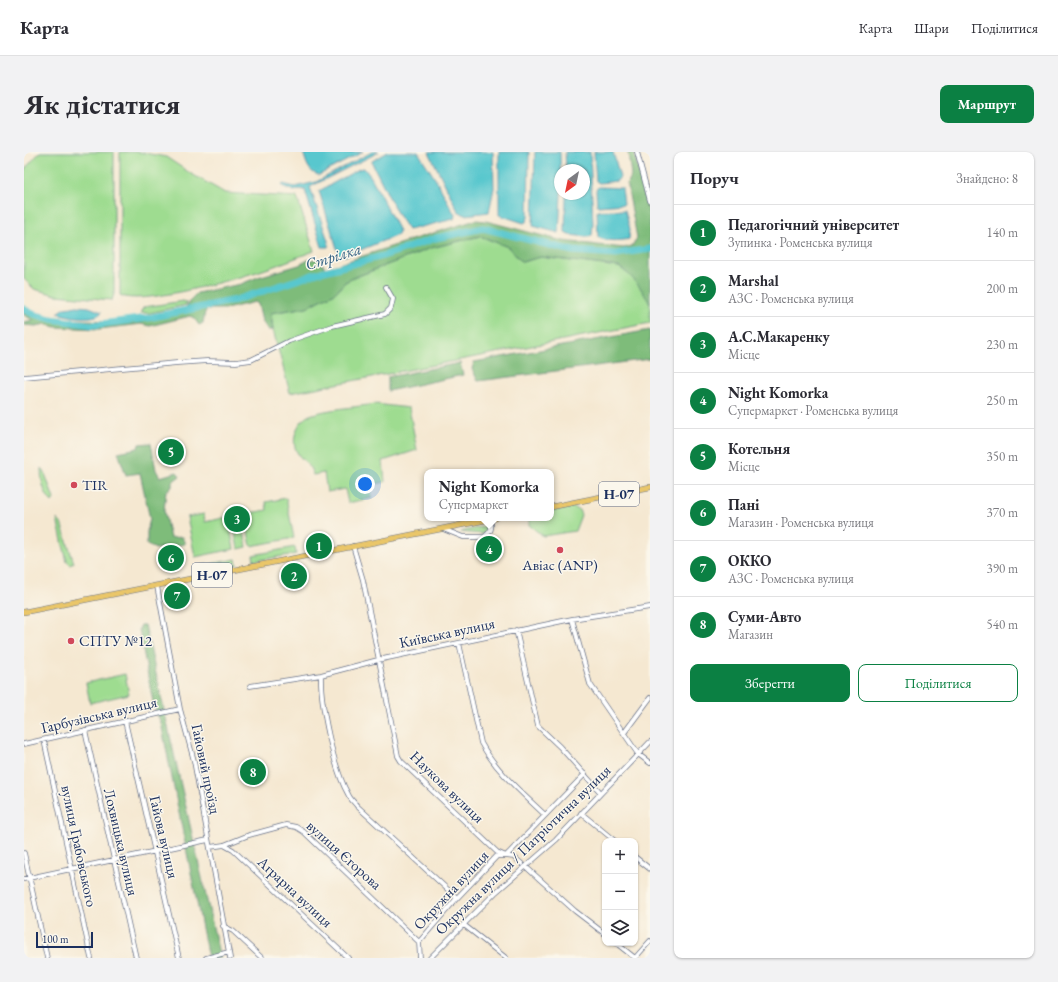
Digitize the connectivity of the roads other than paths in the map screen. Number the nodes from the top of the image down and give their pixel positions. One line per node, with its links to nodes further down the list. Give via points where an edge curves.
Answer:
1 (638, 152): 2 (street)
2 (650, 202)
3 (386, 286): 4 (street, via 393,299 386,314 332,326 289,341 251,360 176,363)
4 (24, 377)
5 (650, 487): 6 (main road, Н-07)
6 (554, 506)
7 (480, 521): 9 (main road, Н-07)
8 (491, 521): 9 (street, via 493,526 484,537 463,537)
9 (442, 529): 10 (main road, Н-07)
10 (353, 546): 11 (main road, Н-07); 17 (street, Наукова вулиця, via 363,580)
11 (156, 586): 13 (main road, Н-07); 21 (street, Гайовий проїзд)
12 (650, 607): 14 (street, Київська вулиця)
13 (24, 612)
14 (572, 619): 15 (street, Київська вулиця); 24 (street, via 590,684)
15 (516, 630): 16 (street, Київська вулиця); 30 (street, via 538,726)
16 (459, 643): 17 (street, Київська вулиця); 33 (street, via 481,742 489,758)
17 (378, 660): 18 (street, Київська вулиця); 40 (street, Наукова вулиця, via 396,749 401,761 497,852)
18 (321, 675): 19 (street, Київська вулиця); 48 (street, via 321,697 336,765 348,795)
19 (250, 686)
20 (650, 698): 24 (street)
21 (180, 709): 22 (street, Гарбузівська вулиця); 35 (street, Гайовий проїзд, via 194,761)
22 (125, 721): 23 (street, Гарбузівська вулиця); 38 (street, Гайова вулиця)
23 (85, 730): 25 (street, Гарбузівська вулиця); 42 (street, Лохвицька вулиця)
24 (624, 733): 28 (street)
25 (44, 740): 27 (street, Гарбузівська вулиця); 44 (street, вулиця Грабовського)
26 (650, 742): 28 (street, Окружна вулиця / Патріотична вулиця)
27 (24, 744)
28 (638, 754): 29 (street); 31 (street, Окружна вулиця / Патріотична вулиця)
29 (650, 763)
30 (585, 774): 31 (street); 33 (street, Окружна вулиця)
31 (601, 793): 32 (street, Окружна вулиця / Патріотична вулиця)
32 (581, 813): 34 (street); 43 (street, Окружна вулиця / Патріотична вулиця, via 556,840)
33 (545, 815): 40 (street, Окружна вулиця)
34 (611, 838)
35 (208, 840): 37 (street, Гайовий проїзд); 38 (street)
36 (224, 845): 37 (street, вулиця Єгорова); 53 (street, вулиця Єгорова, via 286,825 296,827); 63 (street, Аграрна вулиця, via 233,850)
37 (210, 847): 50 (street, Гайовий проїзд)
38 (156, 852): 42 (street); 59 (street, Гайова вулиця)
39 (24, 853): 46 (street)
40 (506, 856): 43 (street, Наукова вулиця, via 514,857); 48 (street, Окружна вулиця, via 497,856)
41 (638, 860): 45 (street)
42 (113, 861): 44 (street); 58 (street, Лохвицька вулиця)
43 (524, 866): 49 (street, Окружна вулиця / Патріотична вулиця); 51 (street, Наукова вулиця)
44 (72, 869): 46 (street); 57 (street, вулиця Грабовського)
45 (650, 870)
46 (29, 878): 47 (street); 56 (street)
47 (24, 879)
48 (457, 898): 53 (street, Окружна вулиця)
49 (464, 925): 65 (street, Окружна вулиця / Патріотична вулиця); 66 (street)
50 (223, 926): 55 (street, Гайовий проїзд); 62 (street, via 233,931)
51 (602, 932)
52 (650, 941): 67 (street)
53 (419, 942): 64 (street)
54 (620, 946): 67 (street)
55 (228, 952): 60 (street); 61 (street, Гайовий проїзд)
56 (47, 958)
57 (91, 958)
58 (136, 958)
59 (179, 958)
60 (206, 958)
61 (230, 958)
62 (262, 958)
63 (348, 958)
64 (420, 958)
65 (430, 958)
66 (506, 958)
67 (635, 958)

